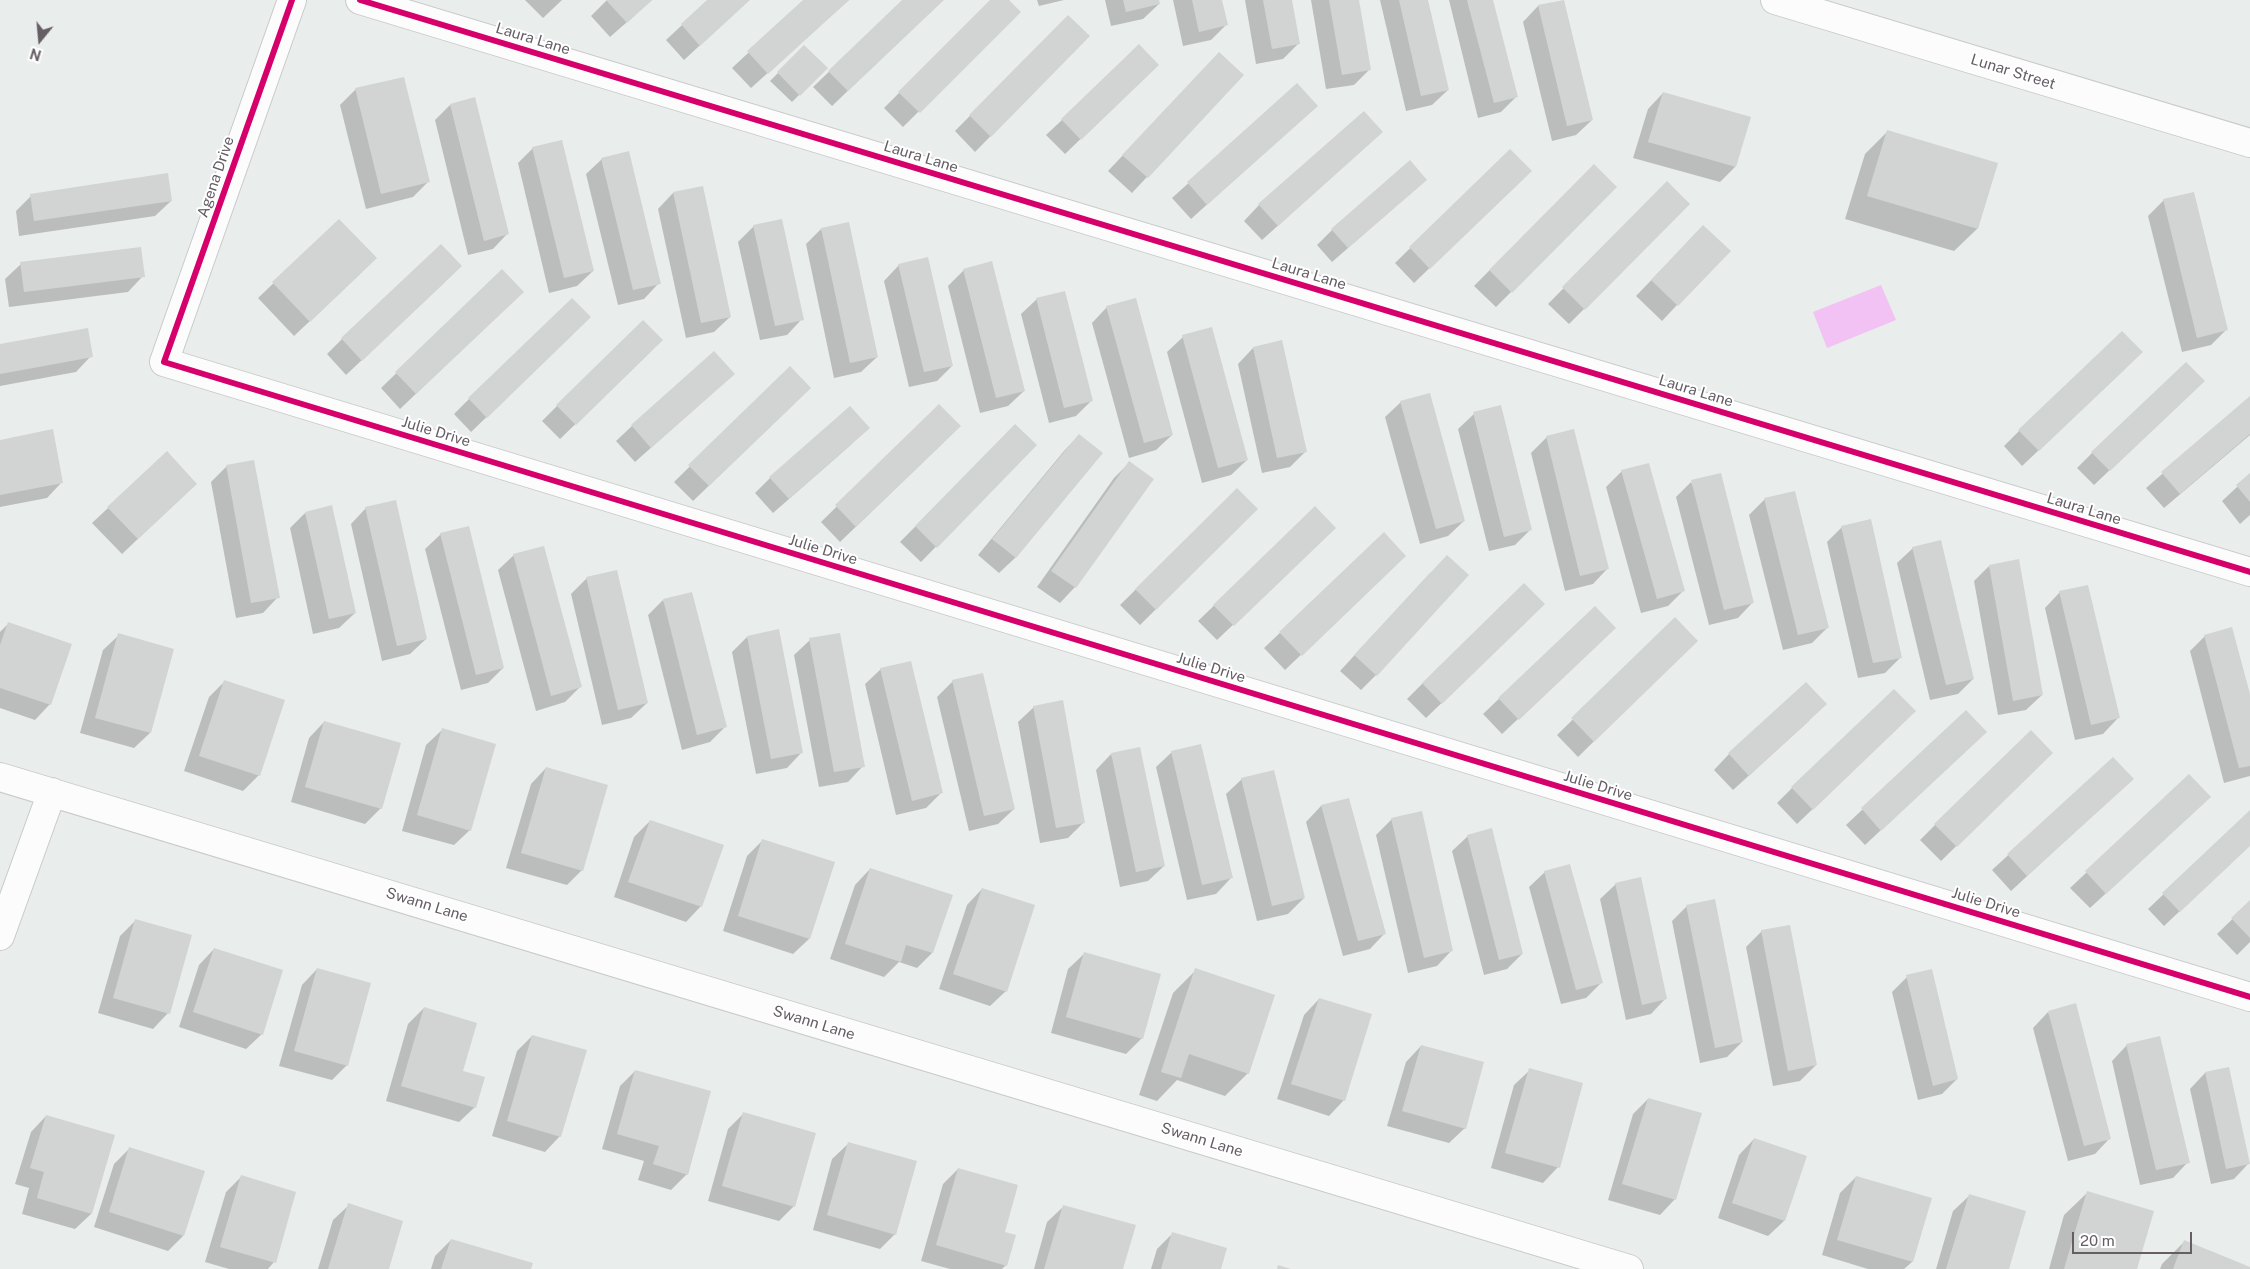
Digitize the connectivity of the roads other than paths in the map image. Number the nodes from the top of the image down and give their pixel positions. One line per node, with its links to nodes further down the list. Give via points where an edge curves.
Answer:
1 (292, 0): 5 (street, Agena Drive)
2 (360, 0): 6 (street, Laura Lane)
3 (1775, 0): 4 (street, Lunar Street)
4 (2250, 143)
5 (164, 362): 10 (street, Julie Drive)
6 (2250, 572)
7 (0, 777): 8 (street, Swann Lane)
8 (52, 792): 9 (street); 11 (street, Swann Lane)
9 (0, 936)
10 (2250, 997)
11 (1629, 1269)

